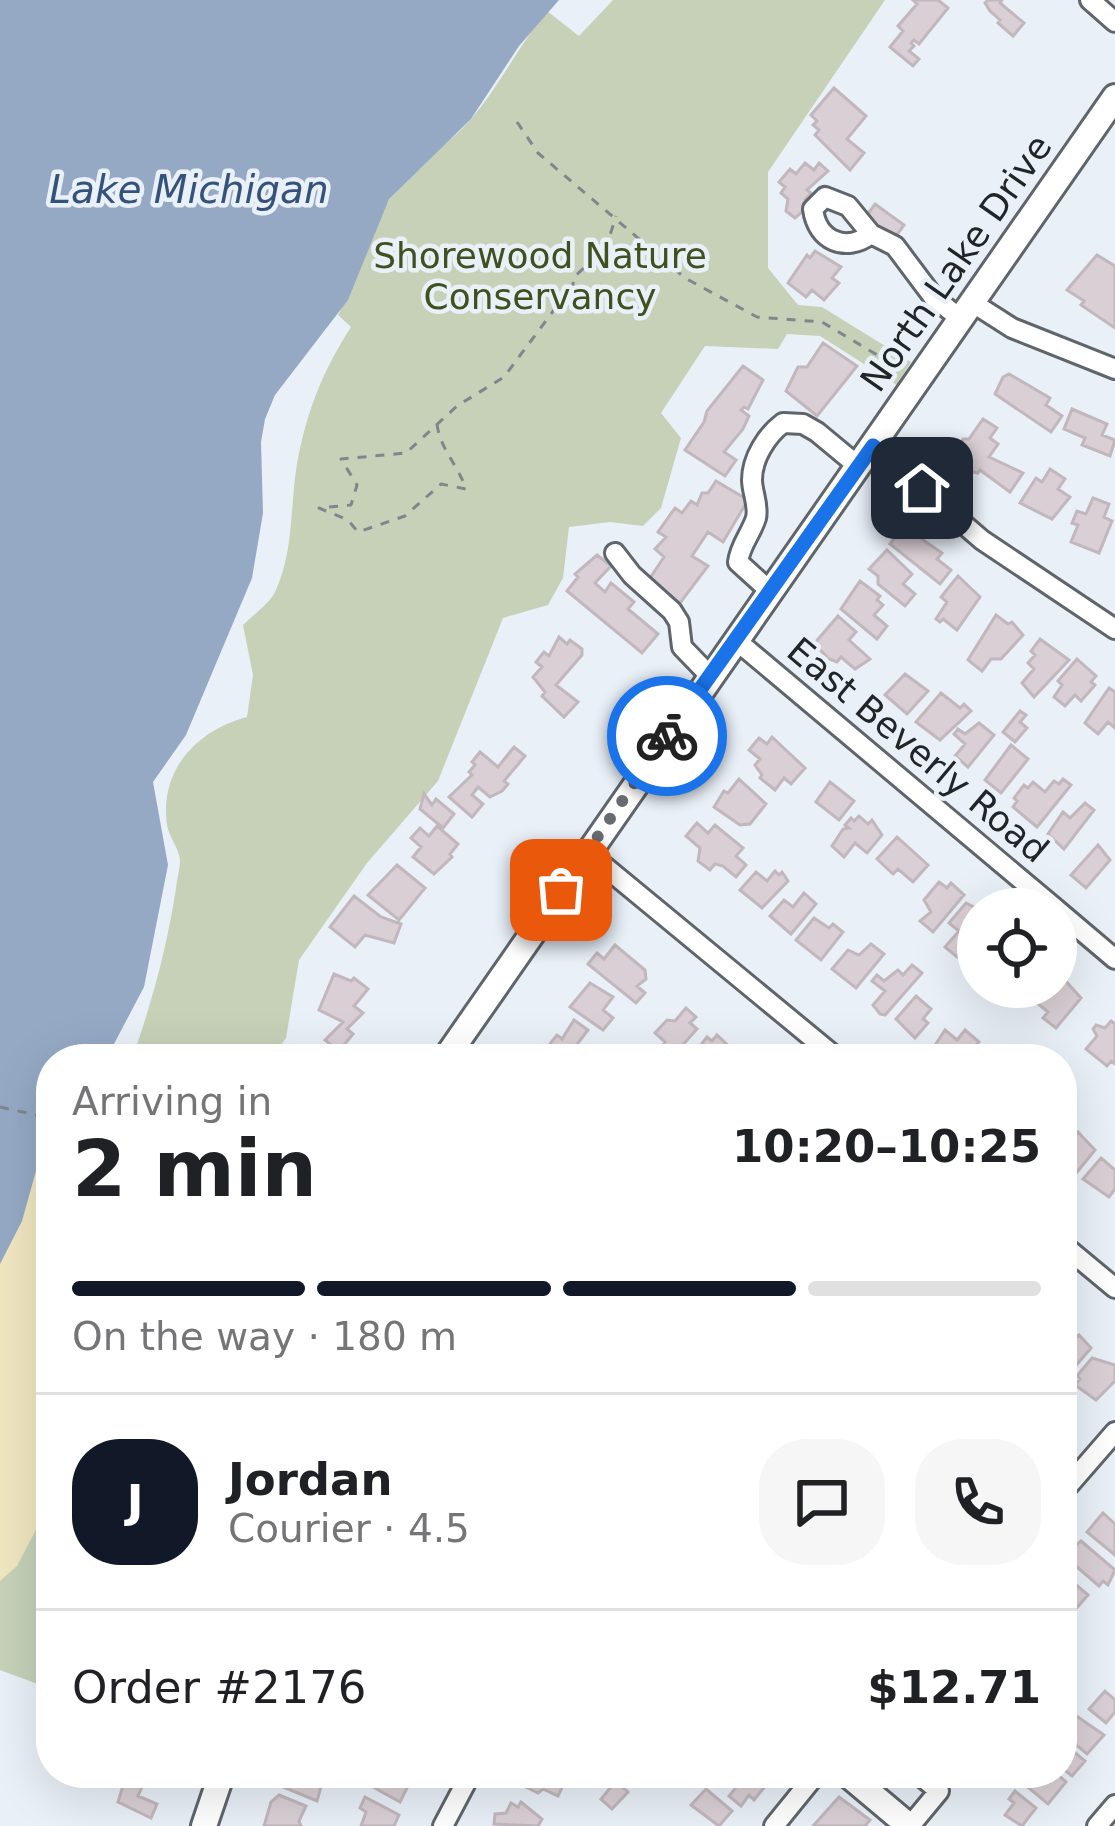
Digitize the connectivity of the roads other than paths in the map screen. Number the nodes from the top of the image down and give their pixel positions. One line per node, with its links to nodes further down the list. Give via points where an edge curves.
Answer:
1 (1090, 0): 2 (street)
2 (1115, 22)
3 (1112, 107): 5 (main road, North Lake Drive)
4 (871, 234): 5 (street, via 895,246 934,298)
5 (967, 311): 6 (street); 7 (main road, North Lake Drive)
6 (1115, 369)
7 (866, 456): 9 (main road, North Lake Drive); 9 (street, via 803,424 783,422 770,433 755,462 756,517 738,562); 10 (street)
8 (615, 553): 12 (street, via 672,611 682,647)
9 (771, 592): 11 (main road, North Lake Drive)
10 (1115, 629)
11 (737, 641): 12 (main road, North Lake Drive); 14 (street, East Beverly Road)
12 (711, 677): 13 (main road, North Lake Drive)
13 (587, 851): 17 (main road, North Lake Drive); 18 (street)
14 (1031, 888)
15 (1077, 927): 16 (street, East Beverly Road)
16 (1115, 959)
17 (455, 1044)
18 (820, 1044)
19 (1077, 1256): 20 (street)
20 (1115, 1288)
21 (1115, 1432): 22 (street)
22 (1077, 1476)
23 (217, 1788): 29 (main road)
24 (463, 1788): 30 (street)
25 (806, 1788): 31 (street)
26 (864, 1788): 32 (main road)
27 (935, 1788): 32 (street)
28 (1115, 1805): 33 (street)
29 (204, 1826)
30 (442, 1826)
31 (774, 1826)
32 (909, 1826)
33 (1096, 1826)

